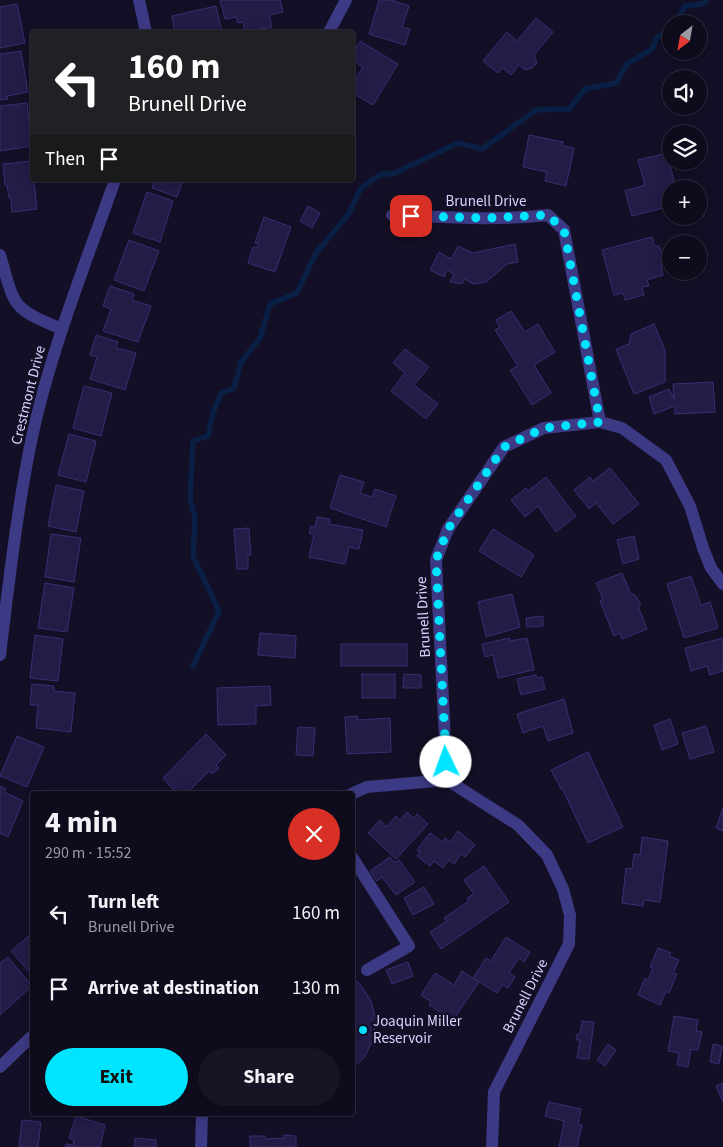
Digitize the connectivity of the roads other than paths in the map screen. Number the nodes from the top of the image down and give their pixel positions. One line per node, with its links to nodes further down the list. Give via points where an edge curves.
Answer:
1 (139, 0): 3 (street)
2 (346, 0): 4 (street)
3 (146, 30)
4 (330, 30)
5 (114, 182): 8 (street, Crestmont Drive)
6 (392, 215): 9 (street, Brunell Drive, via 478,219 548,215 564,230)
7 (0, 254): 8 (street, via 17,306)
8 (62, 329): 11 (street, Crestmont Drive, via 32,436)
9 (600, 422): 10 (street, via 622,428 666,460 690,506 711,568); 12 (street, Brunell Drive, via 544,428 504,447 448,529 436,560)
10 (723, 584)
11 (0, 655)
12 (447, 780): 13 (street, via 367,787); 20 (street, Brunell Drive, via 518,825 547,855 563,889 570,915 570,944 494,1092)
13 (355, 792)
14 (355, 862): 15 (street, via 409,946)
15 (368, 970)
16 (30, 1038): 17 (street)
17 (0, 1067)
18 (202, 1116): 19 (street)
19 (202, 1147)
20 (492, 1147)

